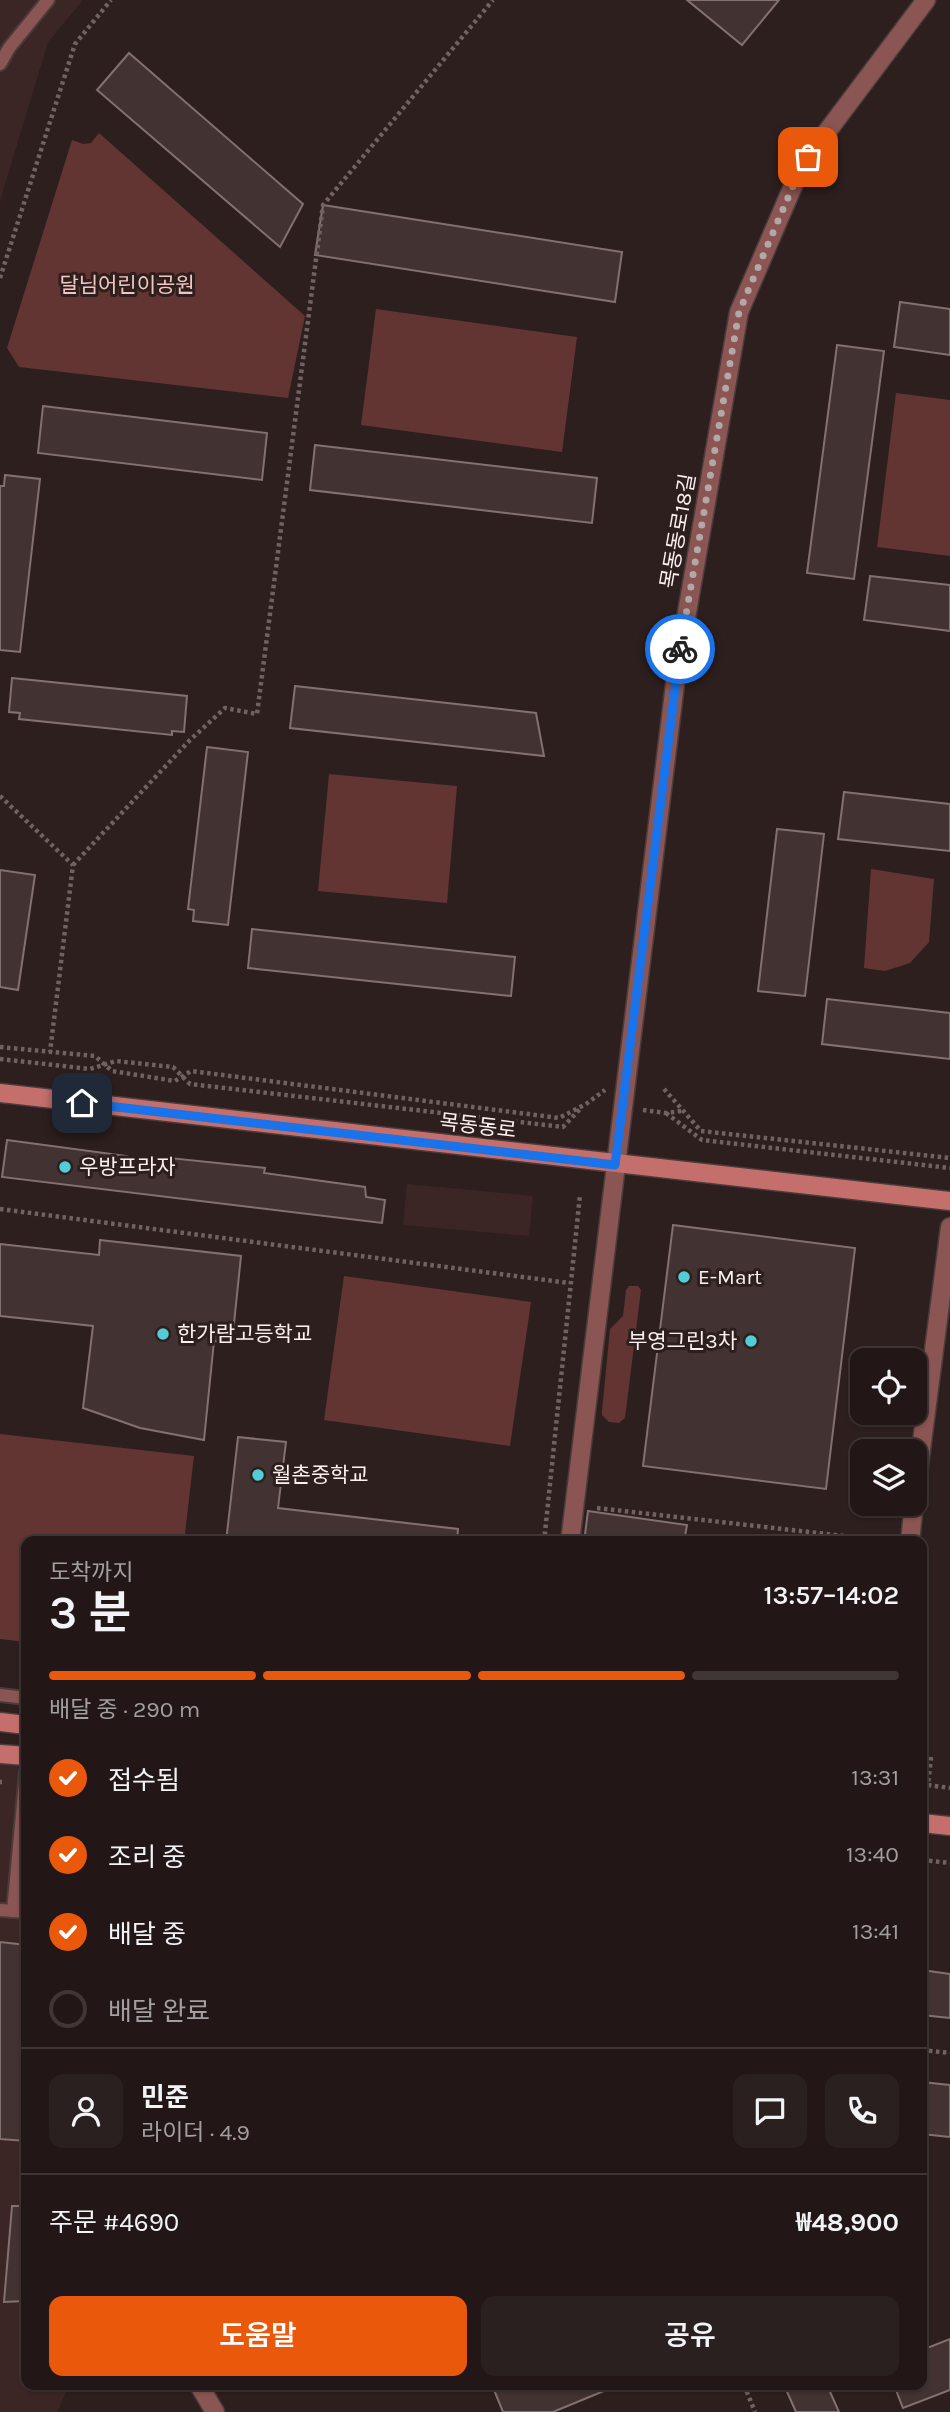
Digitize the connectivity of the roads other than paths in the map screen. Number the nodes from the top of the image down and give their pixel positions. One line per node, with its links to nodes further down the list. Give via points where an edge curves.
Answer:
1 (48, 0): 3 (lane)
2 (926, 0): 6 (street, 목동동로18길, via 802,165 739,312 676,676)
3 (4, 44): 4 (lane)
4 (0, 64)
5 (0, 1093): 6 (main road, 목동동로)
6 (615, 1165): 7 (main road, 목동동로); 11 (street, 목동동로18길)
7 (950, 1201)
8 (950, 1227): 9 (street)
9 (922, 1439)
10 (912, 1516): 12 (street)
11 (571, 1536)
12 (910, 1536)
13 (0, 1695): 14 (lane)
14 (21, 1697)
15 (0, 1722): 16 (main road)
16 (21, 1724)
17 (0, 1754): 18 (main road)
18 (21, 1756)
19 (927, 1824): 21 (main road)
20 (21, 1825): 22 (lane)
21 (950, 1826)
22 (13, 1911)
23 (203, 2390): 24 (street)
24 (215, 2412)

